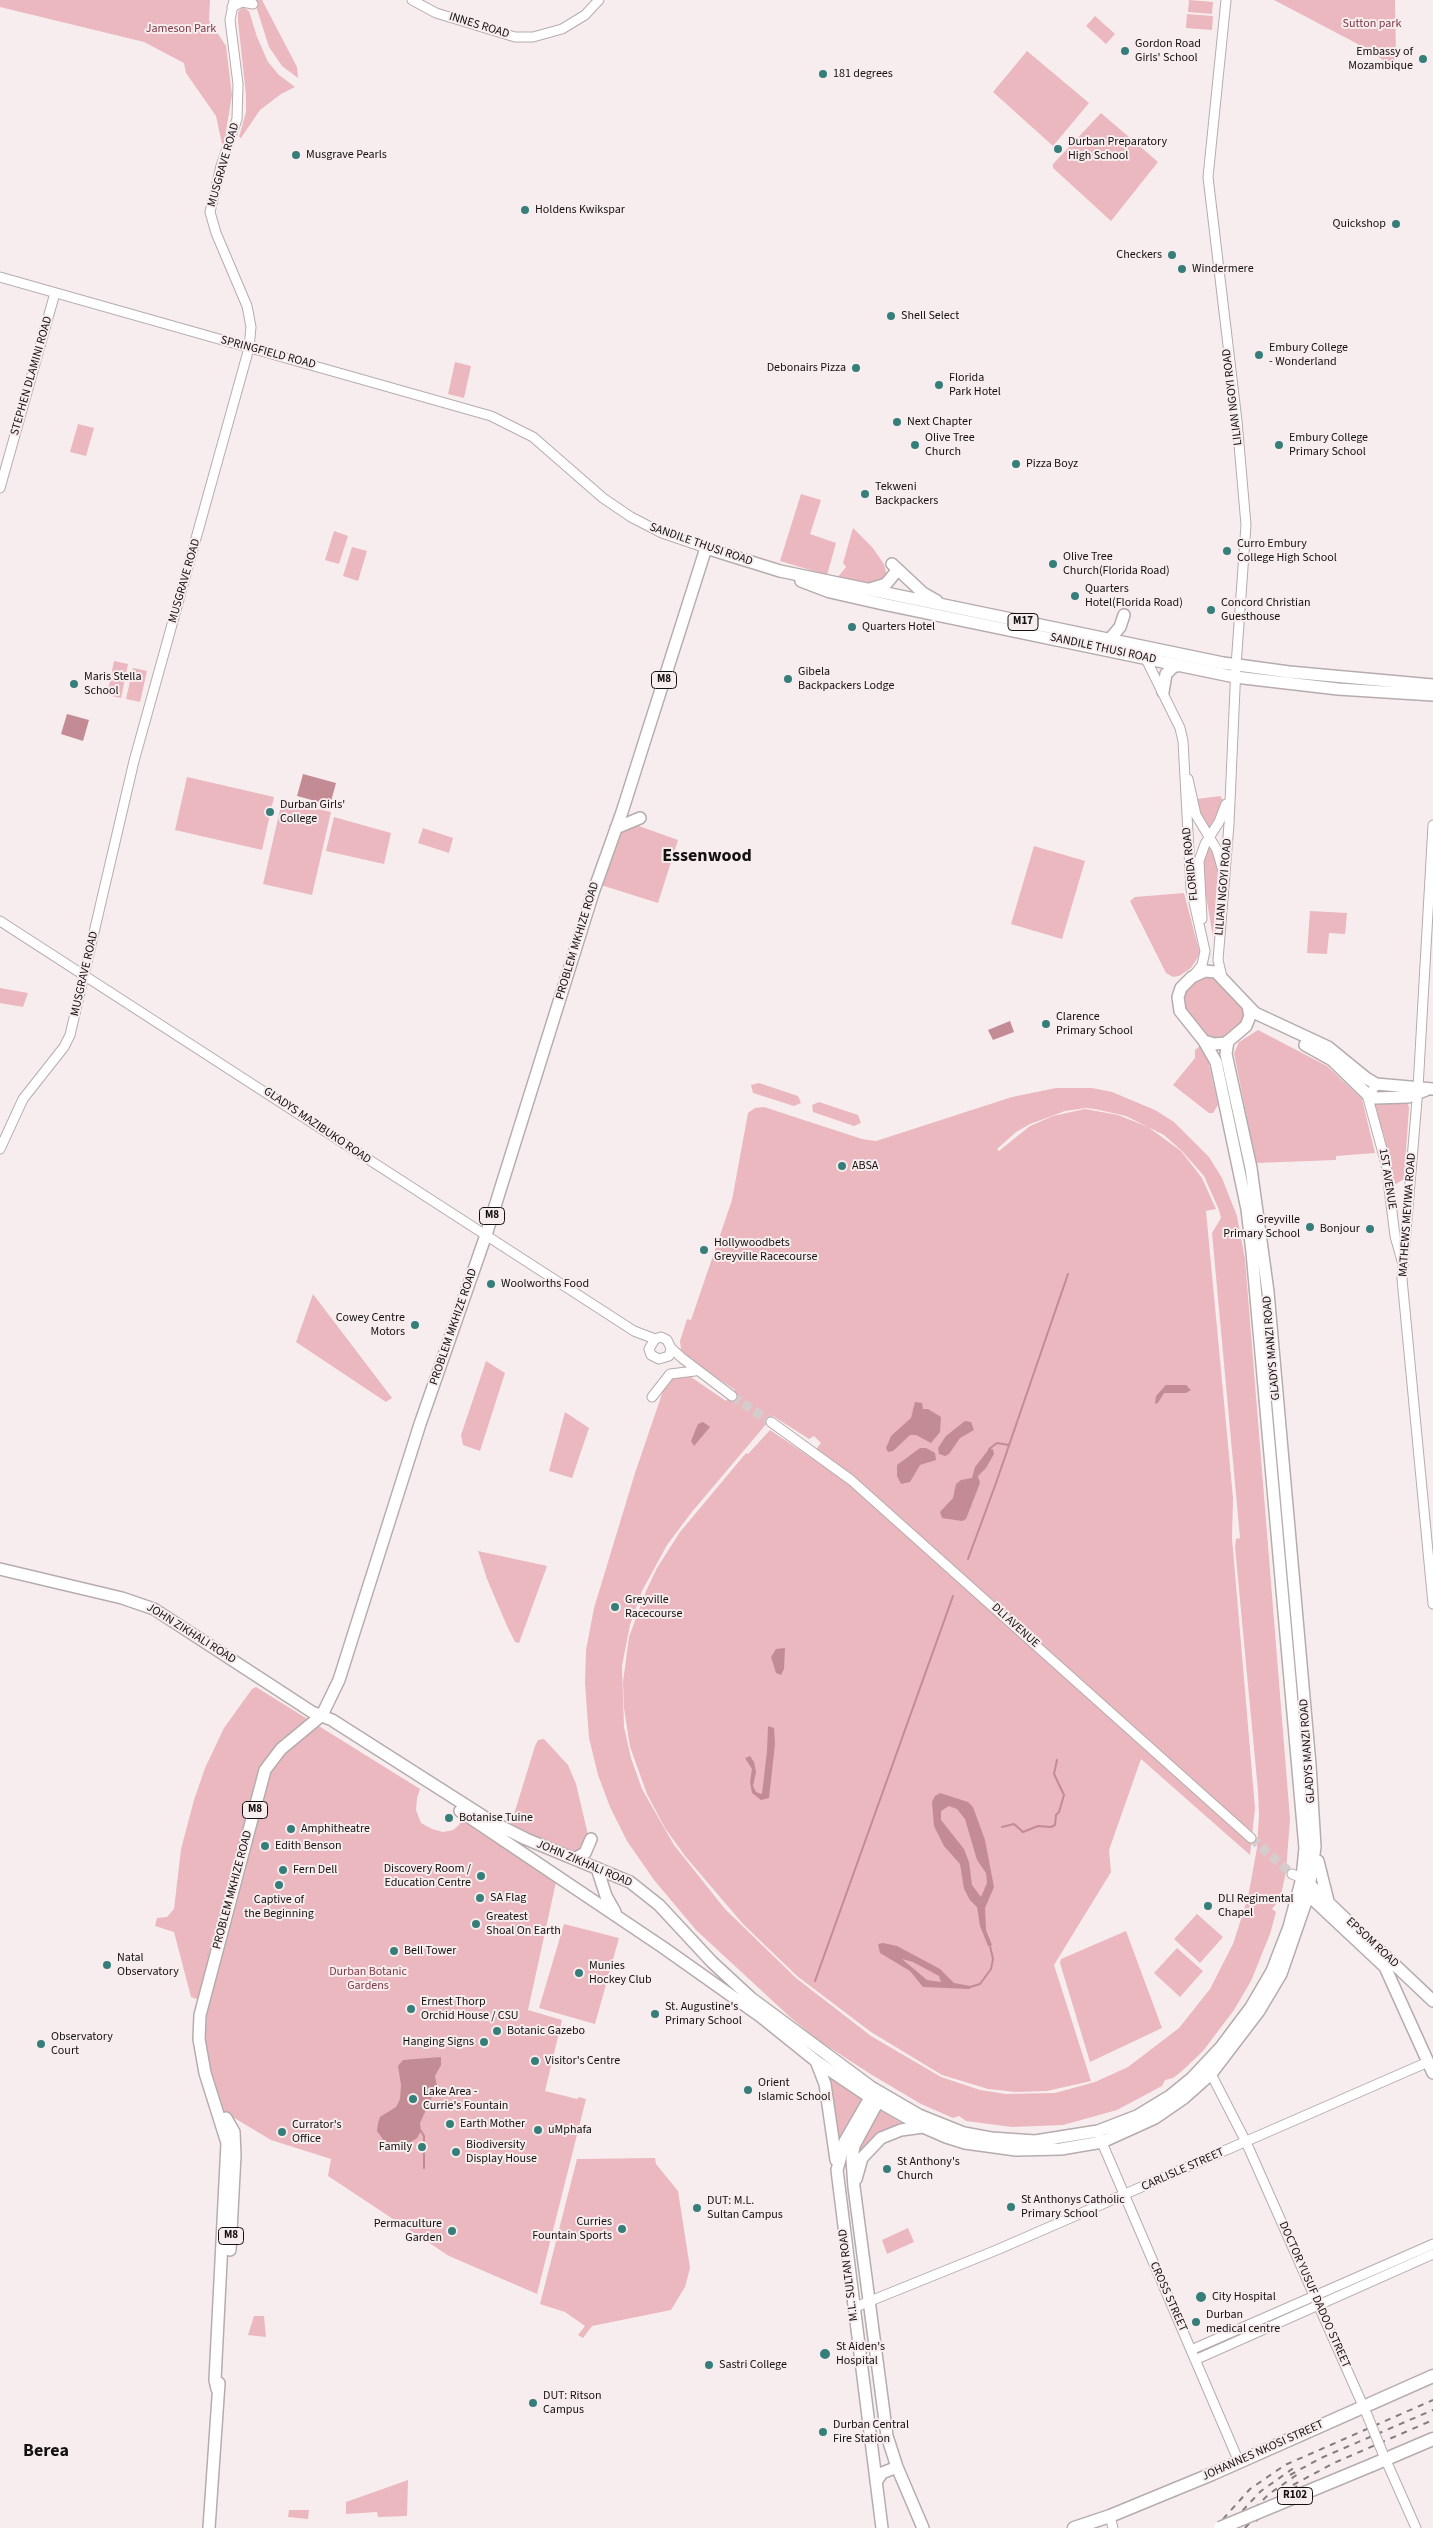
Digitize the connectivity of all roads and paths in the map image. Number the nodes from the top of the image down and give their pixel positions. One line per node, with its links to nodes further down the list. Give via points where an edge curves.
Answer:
1 (412, 0): 2 (street, INNES ROAD, via 436,13 515,37 532,37 562,29 585,15)
2 (599, 0)
3 (1226, 0): 22 (street, LILIAN NGOYI ROAD, via 1208,177 1245,502)
4 (233, 4): 5 (street); 8 (street, MUSGRAVE ROAD, via 231,35 238,84 237,119 210,212 247,306)
5 (253, 4)
6 (0, 277): 7 (street, SPRINGFIELD ROAD / M17)
7 (55, 293): 9 (street, SPRINGFIELD ROAD / M17); 12 (street, STEPHEN DLAMINI ROAD)
8 (251, 331): 9 (street, via 242,339); 10 (street, MUSGRAVE ROAD)
9 (229, 342): 10 (street, SPRINGFIELD ROAD / M17)
10 (249, 348): 11 (street, SPRINGFIELD ROAD / M17, via 473,409); 35 (street, MUSGRAVE ROAD, via 132,768)
11 (533, 436): 13 (street, SANDILE THUSI ROAD / M17, via 603,498 632,517 662,533)
12 (0, 488)
13 (706, 548): 14 (main road, SANDILE THUSI ROAD / M17); 30 (main road, PROBLEM MKHIZE ROAD / M8)
14 (780, 571): 15 (main road, SANDILE THUSI ROAD / M17); 20 (main road, SANDILE THUSI ROAD / M17, via 839,594)
15 (866, 590): 16 (main road, SANDILE THUSI ROAD / M17); 16 (main road, via 886,584 893,568 923,593)
16 (955, 608): 18 (main road, SANDILE THUSI ROAD / M17)
17 (1124, 615): 18 (main road, via 1120,627)
18 (1109, 640): 19 (main road, SANDILE THUSI ROAD / M17)
19 (1139, 646): 20 (street, FLORIDA ROAD); 22 (main road, SANDILE THUSI ROAD / M17)
20 (1145, 658): 21 (main road, SANDILE THUSI ROAD / M17); 24 (street, FLORIDA ROAD)
21 (1180, 665): 22 (main road, SANDILE THUSI ROAD / M17); 24 (main road, via 1166,674)
22 (1235, 671): 23 (main road, SANDILE THUSI ROAD / M17); 25 (main road, SANDILE THUSI ROAD / M17, via 1338,689); 27 (street, LILIAN NGOYI ROAD)
23 (1433, 685)
24 (1163, 692): 26 (street, FLORIDA ROAD, via 1182,734)
25 (1433, 695)
26 (1187, 777): 31 (street, FLORIDA ROAD, via 1196,815); 34 (street, FLORIDA ROAD, via 1185,802 1191,889)
27 (1229, 796): 31 (street, LILIAN NGOYI ROAD); 32 (street, LILIAN NGOYI ROAD)
28 (640, 818): 30 (main road)
29 (1433, 826): 43 (street, MATHEWS MEYIWA ROAD)
30 (616, 828): 46 (main road, PROBLEM MKHIZE ROAD / M8)
31 (1209, 837): 32 (street, FLORIDA ROAD, via 1220,856); 34 (street, LILIAN NGOYI ROAD, via 1199,861)
32 (1225, 881): 37 (street, LILIAN NGOYI ROAD, via 1218,960)
33 (0, 921): 35 (street, GLADYS MAZIBUKO ROAD)
34 (1202, 929): 36 (street, FLORIDA ROAD, via 1205,956)
35 (85, 976): 45 (street, MUSGRAVE ROAD, via 64,1048 23,1099); 46 (street, GLADYS MAZIBUKO ROAD)
36 (1192, 976): 37 (main road, via 1209,971); 40 (main road, via 1181,988 1178,1006)
37 (1222, 976): 38 (main road)
38 (1248, 1006): 39 (main road, via 1250,1016); 42 (main road, via 1263,1017 1328,1047)
39 (1246, 1026): 41 (main road); 44 (main road, via 1260,1025 1310,1047 1332,1060)
40 (1204, 1041): 41 (main road, via 1218,1044); 59 (main road, GLADYS MANZI ROAD, via 1216,1062 1247,1209)
41 (1228, 1041): 58 (main road, GLADYS MANZI ROAD, via 1226,1054 1251,1168 1266,1283)
42 (1376, 1084): 43 (main road); 44 (street)
43 (1423, 1091): 44 (main road, via 1382,1099); 47 (street, MATHEWS MEYIWA ROAD)
44 (1368, 1095): 47 (street, 1ST AVENUE, via 1386,1164 1395,1236)
45 (0, 1149)
46 (486, 1235): 48 (street, GLADYS MAZIBUKO ROAD); 60 (main road, PROBLEM MKHIZE ROAD / M8, via 420,1424 339,1680)
47 (1403, 1264): 57 (street, MATHEWS MEYIWA ROAD)
48 (652, 1343): 49 (street, via 664,1338); 50 (street, via 655,1358)
49 (671, 1348): 50 (street); 52 (street)
50 (667, 1357): 51 (street)
51 (695, 1371): 52 (street); 54 (street, via 670,1374)
52 (704, 1376): 53 (street)
53 (732, 1396)
54 (652, 1397)
55 (771, 1422): 63 (street, DLI AVENUE, via 858,1487)
56 (0, 1569): 60 (main road, JOHN ZIKHALI ROAD, via 122,1598 154,1609)
57 (1433, 1604)
58 (1296, 1606): 59 (main road); 62 (main road, GLADYS MANZI ROAD)
59 (1283, 1607): 62 (main road, GLADYS MANZI ROAD)
60 (314, 1713): 61 (main road, PROBLEM MKHIZE ROAD / M8); 61 (main road); 66 (main road, JOHN ZIKHALI ROAD, via 492,1822); 72 (main road, JOHN ZIKHALI ROAD)
61 (304, 1732): 80 (main road, PROBLEM MKHIZE ROAD / M8, via 281,1749 265,1770 200,2015 201,2053)
62 (1304, 1766): 65 (main road, GLADYS MANZI ROAD); 69 (main road, GLADYS MANZI ROAD)
63 (1251, 1838)
64 (592, 1839): 66 (main road, via 585,1853)
65 (1315, 1847): 69 (main road, GLADYS MANZI ROAD); 71 (main road)
66 (574, 1859): 67 (main road, JOHN ZIKHALI ROAD)
67 (597, 1868): 68 (main road, JOHN ZIKHALI ROAD); 70 (main road)
68 (613, 1874): 70 (main road); 73 (main road, JOHN ZIKHALI ROAD, via 650,1896)
69 (1301, 1883): 71 (main road, EPSOM ROAD); 77 (main road, EPSOM ROAD, via 1380,1960); 78 (main road, GLADYS MANZI ROAD, via 1289,1952 1269,1996)
70 (603, 1889): 72 (main road)
71 (1329, 1903): 75 (main road, EPSOM ROAD)
72 (617, 1916): 74 (main road, JOHN ZIKHALI ROAD)
73 (702, 1951): 74 (main road); 79 (main road, JOHN ZIKHALI ROAD, via 751,1998)
74 (690, 1966): 76 (main road, JOHN ZIKHALI ROAD)
75 (1433, 2001)
76 (816, 2061): 79 (main road, JOHN ZIKHALI ROAD); 84 (main road, via 825,2084)
77 (1430, 2067): 83 (street, CARLISLE STREET)
78 (1209, 2069): 82 (main road, GLADYS MANZI ROAD, via 1184,2098 1155,2118); 83 (street, DOCTOR YUSUF DADOO STREET)
79 (876, 2096): 81 (main road, GLADYS MANZI ROAD); 82 (main road, GLADYS MANZI ROAD, via 942,2126 991,2138 1035,2141); 84 (main road, M.L. SULTAN ROAD, via 845,2141); 85 (main road, M.L. SULTAN ROAD, via 854,2146)
80 (218, 2110): 99 (main road, M8, via 226,2134 227,2152); 99 (main road, M8, via 238,2130 228,2293)
81 (923, 2127): 82 (main road, GLADYS MANZI ROAD, via 965,2143 1016,2150 1060,2149); 85 (main road, via 890,2133 873,2144 862,2158)
82 (1100, 2136): 86 (street, CROSS STREET)
83 (1246, 2142): 86 (street, CARLISLE STREET); 92 (street, DOCTOR YUSUF DADOO STREET)
84 (837, 2170): 88 (main road, M.L. SULTAN ROAD)
85 (854, 2187): 87 (main road, M.L. SULTAN ROAD)
86 (1124, 2195): 93 (street, CARLISLE STREET); 96 (street, CROSS STREET)
87 (860, 2238): 88 (main road); 93 (main road, M.L. SULTAN ROAD)
88 (845, 2240): 94 (main road, M.L. SULTAN ROAD)
89 (1433, 2244): 91 (street)
90 (1433, 2254): 91 (street)
91 (1384, 2271): 92 (street)
92 (1317, 2300): 95 (street); 100 (street, DOCTOR YUSUF DADOO STREET)
93 (868, 2303): 94 (street, CARLISLE STREET); 103 (main road, M.L. SULTAN ROAD)
94 (853, 2308): 105 (main road, M.L. SULTAN ROAD)
95 (1254, 2328): 96 (street); 97 (street)
96 (1191, 2350): 97 (street, CROSS STREET)
97 (1195, 2360): 104 (street, CROSS STREET)
98 (1433, 2376): 100 (highway, JOHANNES NKOSI STREET)
99 (217, 2388): 107 (main road, M8)
100 (1366, 2412): 102 (street, DOCTOR YUSUF DADOO STREET, bridge); 104 (highway, JOHANNES NKOSI STREET)
101 (1433, 2439): 102 (highway, R102)
102 (1384, 2457): 112 (highway, R102, bridge, via 1372,2465); 113 (street, DOCTOR YUSUF DADOO STREET)
103 (894, 2462): 105 (main road); 109 (main road, M.L. SULTAN ROAD)
104 (1239, 2462): 106 (highway, JOHANNES NKOSI STREET)
105 (876, 2482): 108 (main road, M.L. SULTAN ROAD)
106 (1112, 2522): 110 (highway); 111 (main road, JOHANNES NKOSI STREET)
107 (209, 2528)
108 (882, 2528)
109 (923, 2528)
110 (1074, 2528)
111 (1093, 2528)
112 (1220, 2528)
113 (1416, 2528)

